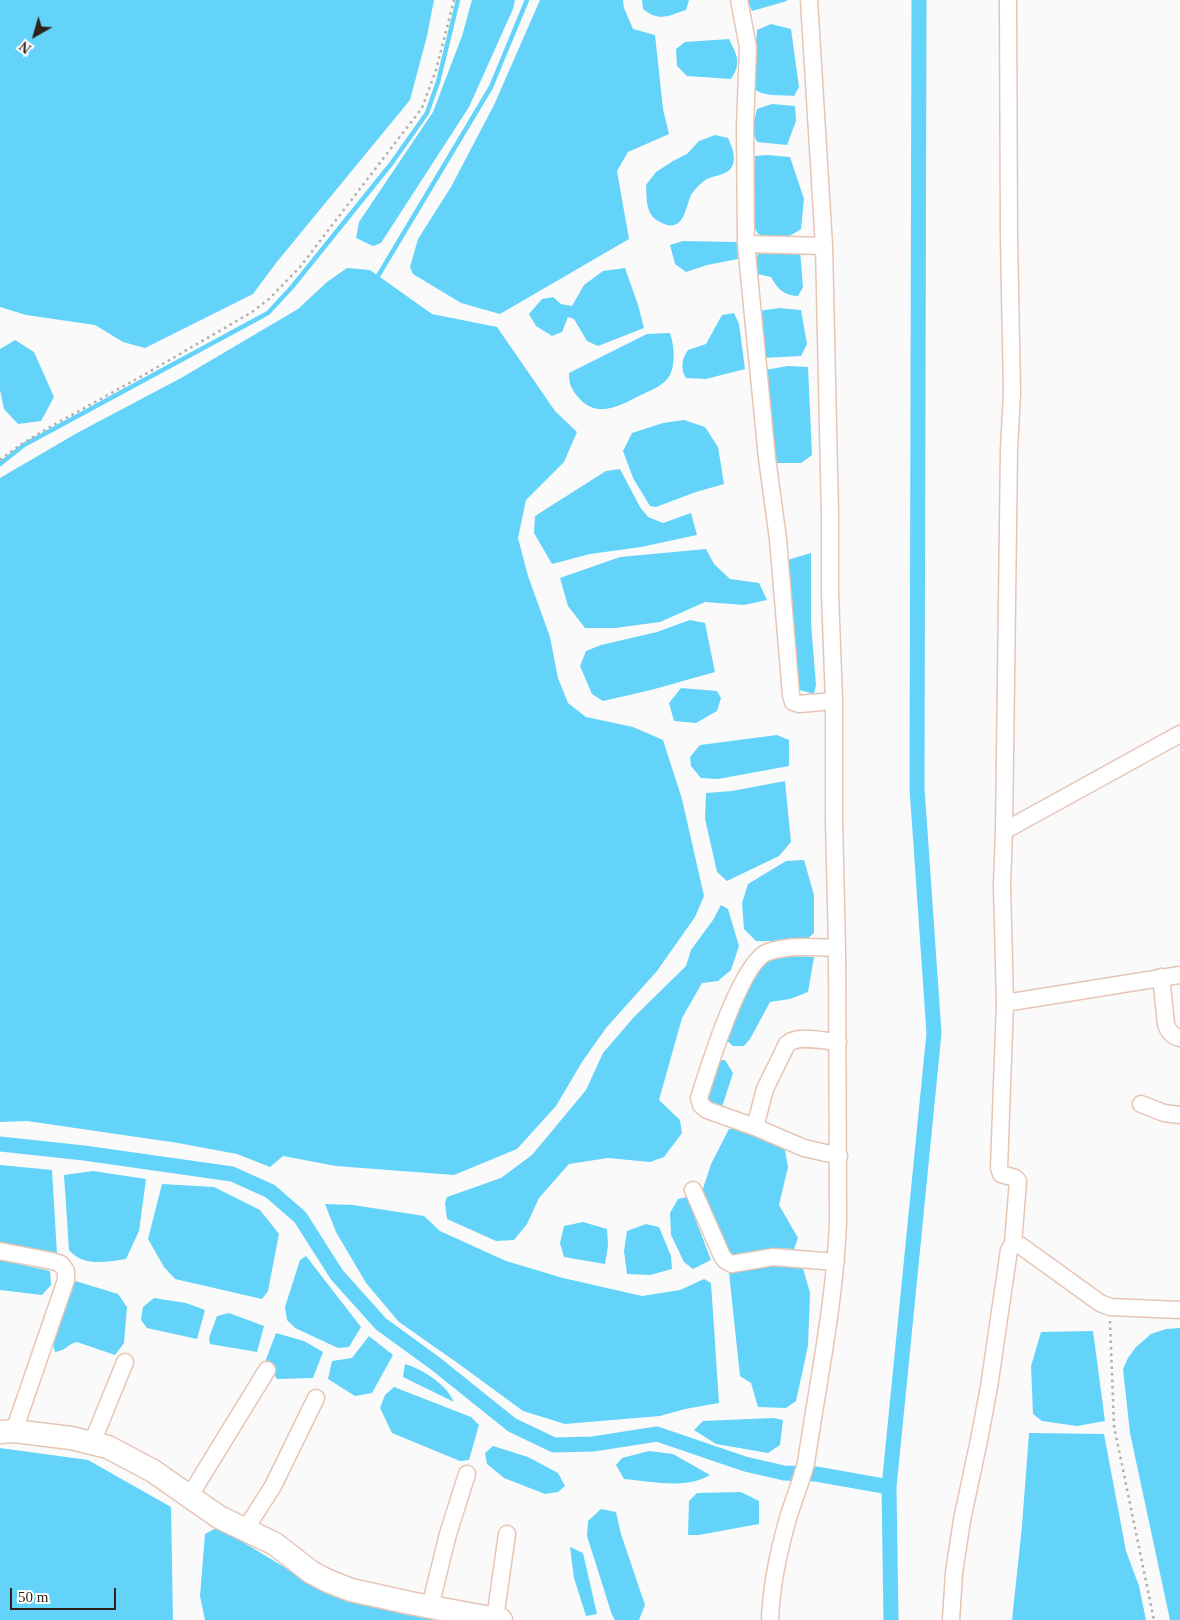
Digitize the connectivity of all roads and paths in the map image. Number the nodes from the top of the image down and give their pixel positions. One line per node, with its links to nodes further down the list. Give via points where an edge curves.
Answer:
1 (454, 0): 7 (path, via 436,70 422,108 300,267 269,299 252,312 50,427)
2 (739, 0): 5 (street, via 748,48)
3 (808, 0): 6 (street)
4 (1008, 0): 10 (street, via 1012,393)
5 (746, 244): 6 (street); 8 (street, via 778,539 790,694 793,702 799,704)
6 (824, 246): 8 (street)
7 (0, 460)
8 (834, 701): 11 (street)
9 (1180, 734): 10 (street)
10 (1004, 831): 14 (street)
11 (837, 948): 16 (street); 19 (street, via 767,952 757,960 738,993 720,1034 700,1105)
12 (1180, 975): 13 (street)
13 (1161, 977): 14 (street); 15 (street, via 1168,1031)
14 (1005, 1003): 22 (street, via 999,1168 1002,1174 1018,1180)
15 (1180, 1038)
16 (838, 1042): 19 (street, via 801,1039 787,1044 765,1089); 20 (street)
17 (1141, 1104): 18 (street, via 1164,1114)
18 (1180, 1115)
19 (755, 1127): 20 (street, via 804,1148)
20 (839, 1156): 24 (street)
21 (693, 1190): 24 (street, via 726,1261 732,1264 773,1257)
22 (1013, 1244): 25 (street, via 1021,1246 1088,1296); 39 (street, via 1008,1250 987,1396 962,1520)
23 (0, 1251): 30 (street, via 52,1261 61,1264 66,1271 66,1280)
24 (836, 1262): 38 (street, via 806,1463 775,1575)
25 (1110, 1307): 26 (street); 40 (path, via 1114,1426)
26 (1180, 1310)
27 (125, 1362): 31 (street)
28 (267, 1370): 33 (street)
29 (316, 1398): 34 (street, via 273,1486)
30 (7, 1431): 31 (street)
31 (92, 1443): 33 (street, via 108,1447 153,1471)
32 (467, 1474): 36 (street)
33 (189, 1497): 34 (street, via 218,1517)
34 (245, 1530): 36 (street, via 274,1544 328,1581 351,1590)
35 (507, 1534): 37 (street)
36 (430, 1607): 37 (street)
37 (498, 1620)
38 (770, 1620)
39 (951, 1620)
40 (1154, 1620)

